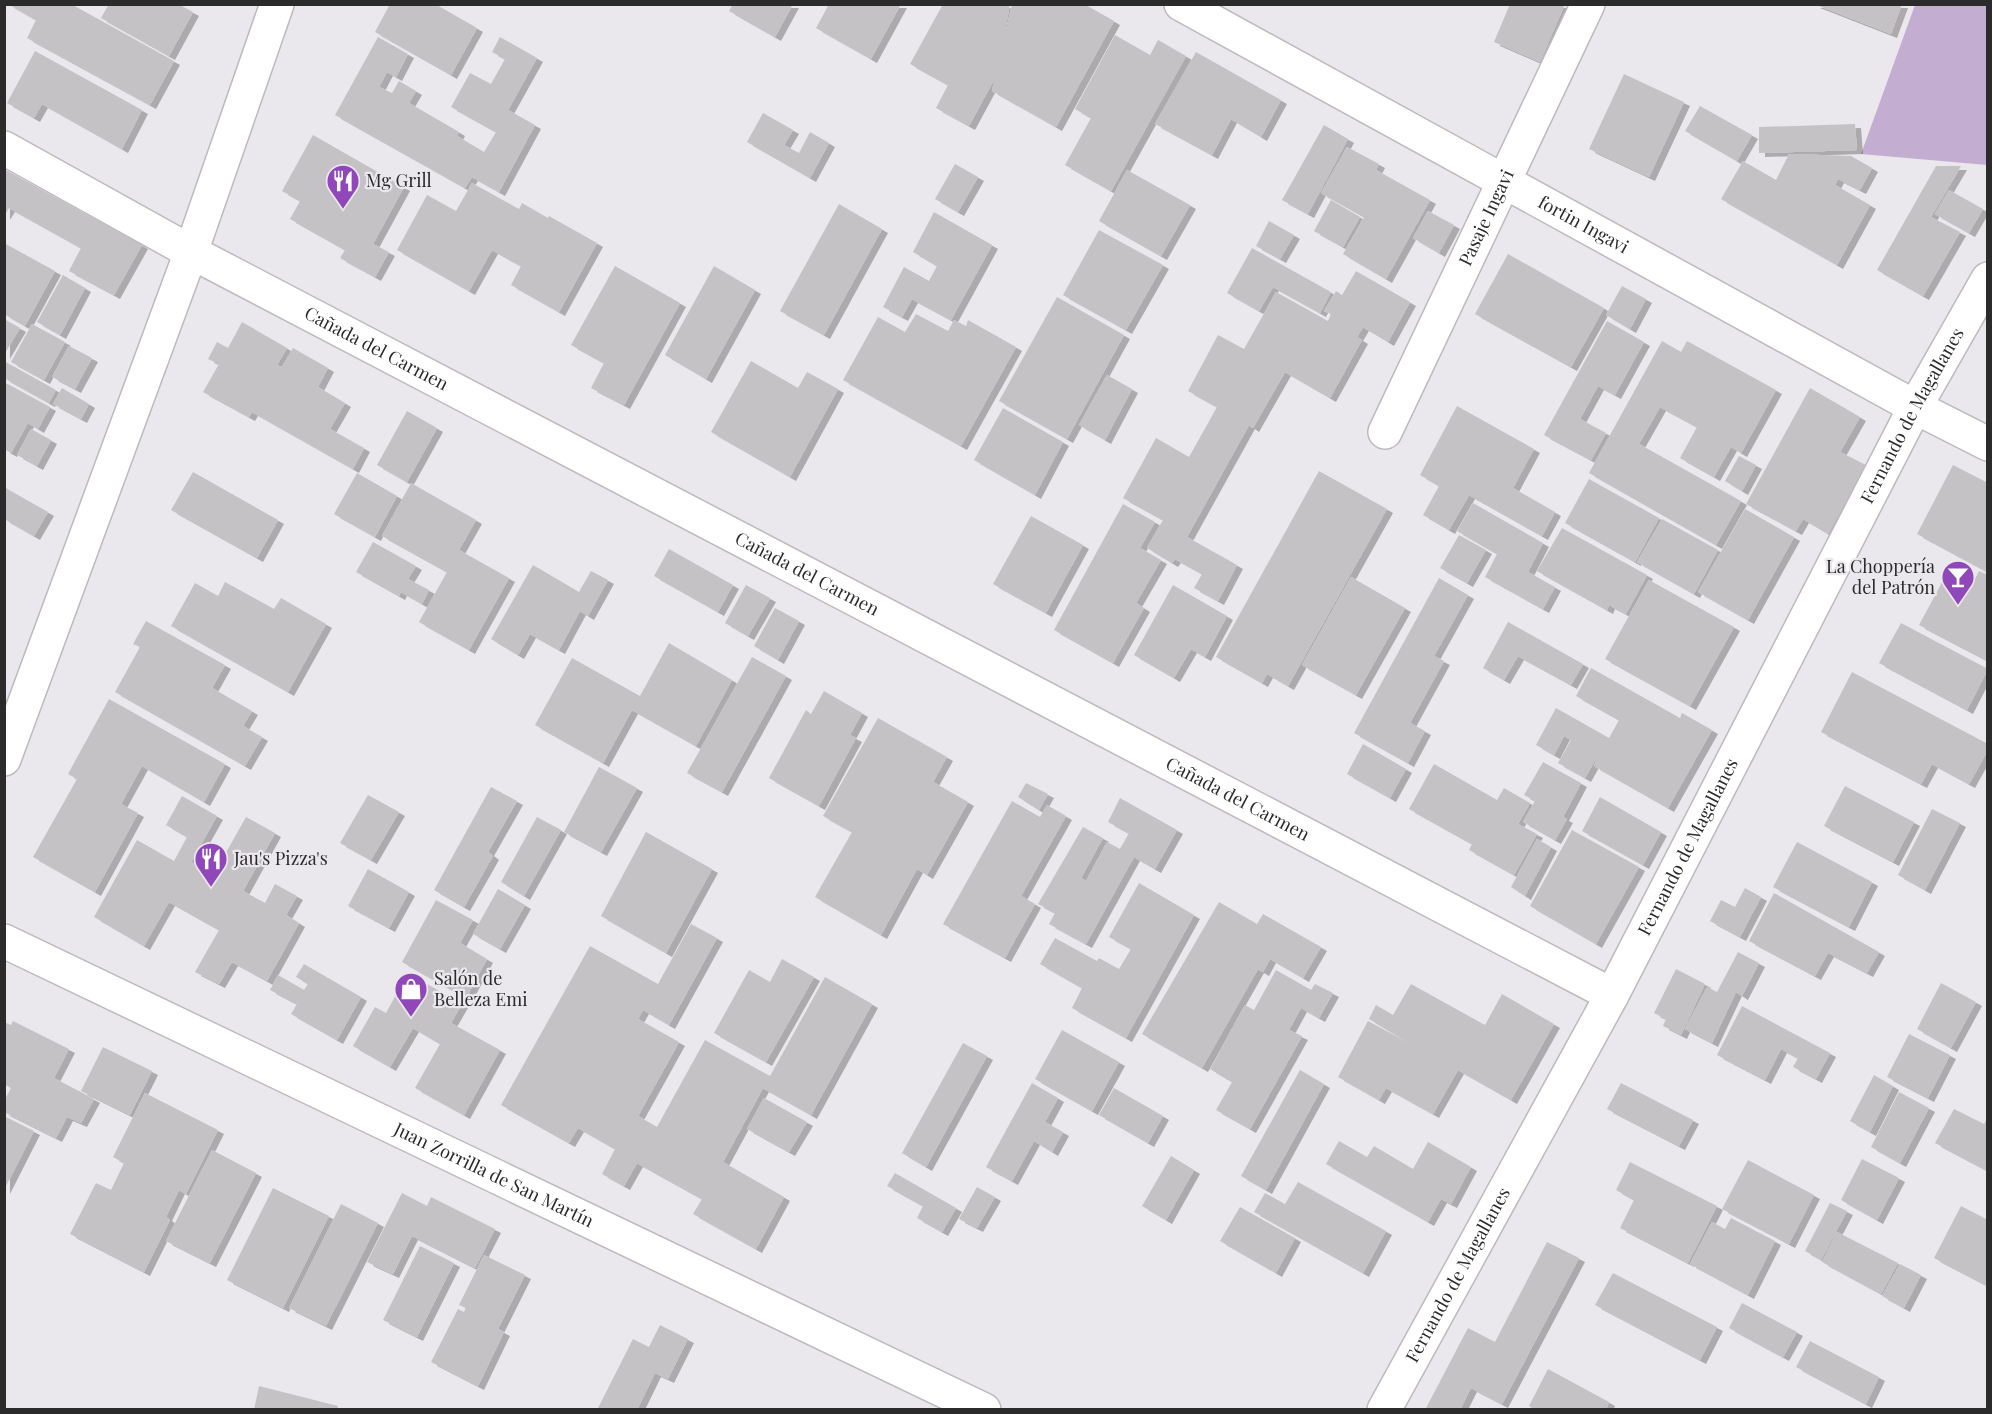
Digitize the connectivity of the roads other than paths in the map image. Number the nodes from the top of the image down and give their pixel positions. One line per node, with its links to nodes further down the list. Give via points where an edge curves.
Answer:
1 (277, 4): 6 (street)
2 (1180, 4): 5 (street, fortin Ingavi)
3 (1588, 4): 5 (street, Pasaje Ingavi)
4 (4, 148): 6 (street, Cañada del Carmen)
5 (1503, 183): 8 (street, fortin Ingavi); 9 (street, Pasaje Ingavi)
6 (191, 252): 11 (street); 13 (street, Cañada del Carmen)
7 (1988, 279): 8 (street, Fernando de Magallanes)
8 (1915, 407): 10 (street, fortin Ingavi); 13 (street, Fernando de Magallanes)
9 (1385, 432)
10 (1988, 444)
11 (4, 759)
12 (4, 941): 14 (street, Juan Zorrilla de San Martín)
13 (1612, 995): 15 (street, Fernando de Magallanes)
14 (984, 1410)
15 (1384, 1410)

